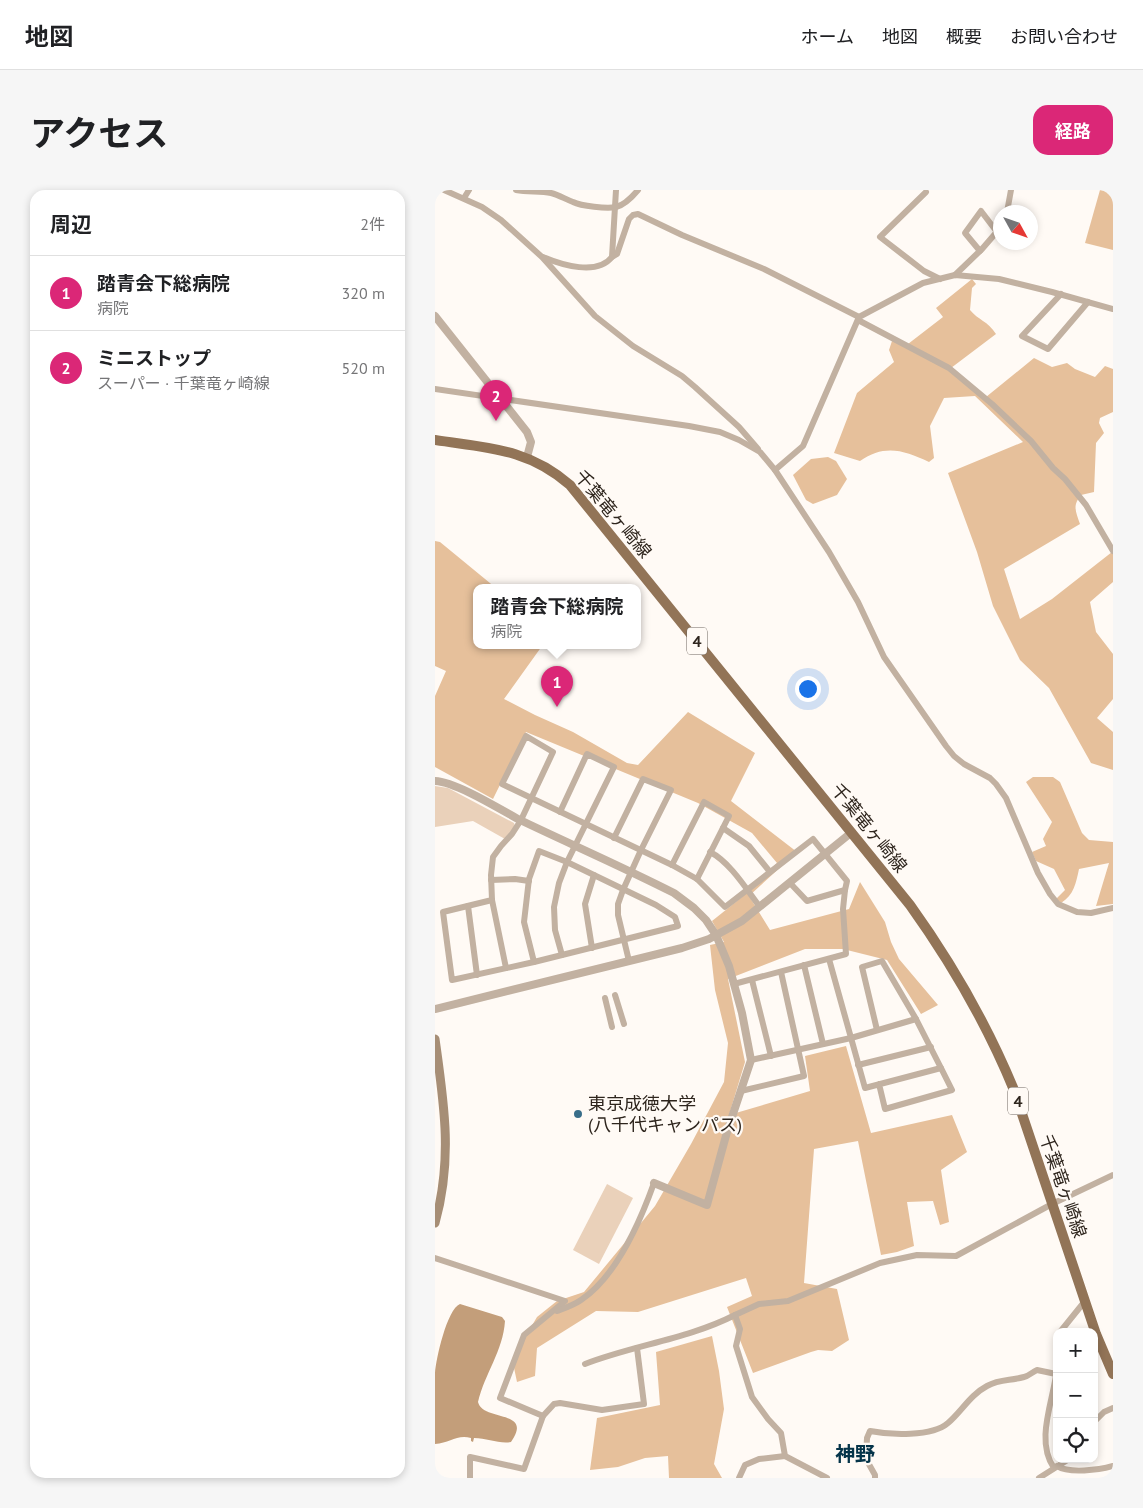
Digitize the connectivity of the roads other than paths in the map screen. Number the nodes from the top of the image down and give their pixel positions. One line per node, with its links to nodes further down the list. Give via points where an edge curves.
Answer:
1 (444, 190): 9 (street)
2 (469, 190): 9 (street)
3 (516, 190): 7 (street)
4 (616, 190): 11 (street)
5 (638, 190): 11 (street)
6 (1011, 190): 10 (street)
7 (536, 191): 11 (street, via 561,196 574,203)
8 (926, 192): 18 (street, via 880,237 924,271)
9 (464, 198): 15 (street, via 501,220)
10 (1008, 205)
11 (616, 207): 16 (street)
12 (993, 223): 14 (street, via 981,210 965,233)
13 (993, 237): 14 (street)
14 (980, 251): 17 (street)
15 (541, 257): 16 (street, via 564,264 596,267); 27 (street, via 595,316 644,354 682,376 739,427)
16 (611, 257): 23 (street, via 617,254 629,219 638,214 764,269)
17 (955, 275): 18 (street); 19 (street, via 999,279)
18 (940, 279): 23 (street, via 923,283)
19 (1061, 294): 20 (street); 20 (street, via 1022,336 1048,349)
20 (1088, 302): 21 (street)
21 (1113, 309)
22 (435, 316): 25 (street)
23 (858, 319): 29 (street, via 803,446); 30 (street, via 949,368 992,404 1064,477)
24 (435, 389): 25 (street)
25 (502, 399): 27 (street, via 720,432); 28 (street, via 529,436 531,442)
26 (435, 440): 28 (main road, 千葉竜ヶ崎線 / 4, via 500,449)
27 (760, 452): 29 (street)
28 (527, 457): 37 (main road, 千葉竜ヶ崎線 / 4, via 570,485)
29 (775, 470): 58 (street, via 838,566 883,657 954,756 990,778 1005,798 1050,894 1058,904 1077,912 1091,913)
30 (1113, 550)
31 (435, 781): 34 (street, via 447,783)
32 (530, 798): 32 (street, via 553,752 526,736 502,784); 33 (street); 34 (street)
33 (560, 812): 35 (street); 35 (street, via 587,754 613,767)
34 (521, 820): 39 (street); 49 (street, via 493,857)
35 (586, 824): 38 (street); 39 (street)
36 (723, 828): 41 (street); 44 (street, via 729,816 704,802); 46 (street, via 749,846)
37 (852, 832): 42 (street); 92 (main road, 千葉竜ヶ崎線 / 4, via 923,924 975,1006 1014,1090)
38 (615, 838): 40 (street); 40 (street, via 643,779 671,790)
39 (576, 845): 43 (street); 45 (street)
40 (641, 850): 44 (street); 45 (street)
41 (711, 852): 48 (street); 53 (street)
42 (825, 855): 46 (street, via 813,839); 51 (street); 54 (street, via 847,882)
43 (567, 862): 47 (street); 50 (street, via 539,851); 62 (street, via 554,908 555,930)
44 (672, 865): 48 (street)
45 (630, 872): 52 (street); 59 (street, via 683,899 706,920)
46 (770, 872): 53 (street)
47 (594, 875): 52 (street); 61 (street, via 585,904)
48 (697, 879): 53 (street, via 725,907)
49 (491, 880): 50 (street); 55 (street)
50 (529, 881): 65 (street, via 524,922)
51 (790, 884): 54 (street, via 807,900); 57 (street)
52 (623, 890): 60 (street, via 618,915); 60 (street, via 675,917 678,926)
53 (747, 890): 57 (street)
54 (845, 890): 63 (street, via 846,954)
55 (492, 900): 56 (street); 67 (street)
56 (468, 906): 69 (street); 69 (street, via 443,912 452,980)
57 (760, 907): 59 (street)
58 (1113, 908)
59 (716, 935): 64 (street, via 698,943); 71 (street)
60 (625, 940): 61 (street); 64 (street)
61 (592, 948): 62 (street)
62 (562, 955): 65 (street)
63 (829, 958): 66 (street); 79 (street)
64 (629, 961): 74 (street)
65 (534, 962): 67 (street)
66 (804, 965): 68 (street); 81 (street)
67 (506, 968): 69 (street)
68 (781, 972): 70 (street); 83 (street)
69 (477, 975)
70 (751, 980): 71 (street); 84 (street)
71 (734, 984): 85 (street)
72 (615, 995): 76 (street)
73 (605, 998): 77 (street)
74 (435, 1009)
75 (916, 1019): 78 (street); 78 (street, via 882,960 861,967); 82 (street)
76 (624, 1024)
77 (612, 1027)
78 (877, 1030): 79 (street)
79 (851, 1038): 81 (street); 86 (street)
80 (435, 1039): 93 (main road, via 447,1147 443,1192)
81 (823, 1044): 83 (street)
82 (931, 1047): 86 (street); 87 (street)
83 (797, 1050): 84 (street); 89 (street, via 804,1076)
84 (771, 1056): 85 (street)
85 (751, 1060): 89 (street)
86 (858, 1065): 88 (street, via 865,1088)
87 (941, 1068): 88 (street); 88 (street, via 952,1090 885,1109)
88 (879, 1084)
89 (741, 1091): 91 (street, via 707,1205)
90 (1113, 1175): 92 (street)
91 (654, 1184): 96 (street, via 634,1232 600,1283 581,1300)
92 (1052, 1204): 95 (main road, 千葉竜ヶ崎線 / 4); 97 (street, via 956,1256 917,1255 880,1263 788,1301 759,1304)
93 (435, 1223)
94 (435, 1258): 96 (street, via 565,1301)
95 (1085, 1302): 98 (street); 102 (main road, 千葉竜ヶ崎線 / 4)
96 (549, 1315): 105 (street, via 524,1335 500,1398)
97 (735, 1315): 99 (street, via 694,1332); 107 (street, via 740,1329 736,1346 752,1398 781,1432)
98 (1063, 1328)
99 (637, 1348): 100 (street); 105 (street, via 644,1404 603,1410 560,1403 554,1404)
100 (585, 1364)
101 (1053, 1373): 114 (street, via 1037,1370 1024,1377 998,1381 973,1396 949,1423 935,1430 897,1435 870,1431 866,1459)
102 (1113, 1374)
103 (1053, 1389): 110 (street, via 1046,1425 1047,1450)
104 (1113, 1408): 106 (street)
105 (543, 1416): 111 (street, via 524,1468 470,1457)
106 (1098, 1418)
107 (785, 1456): 112 (street, via 759,1459 745,1465); 113 (street)
108 (1062, 1463): 110 (street)
109 (1113, 1466): 110 (street, via 1070,1471)
110 (1055, 1467): 115 (street)
111 (470, 1478)
112 (739, 1478)
113 (827, 1478)
114 (875, 1478)
115 (1039, 1478)

